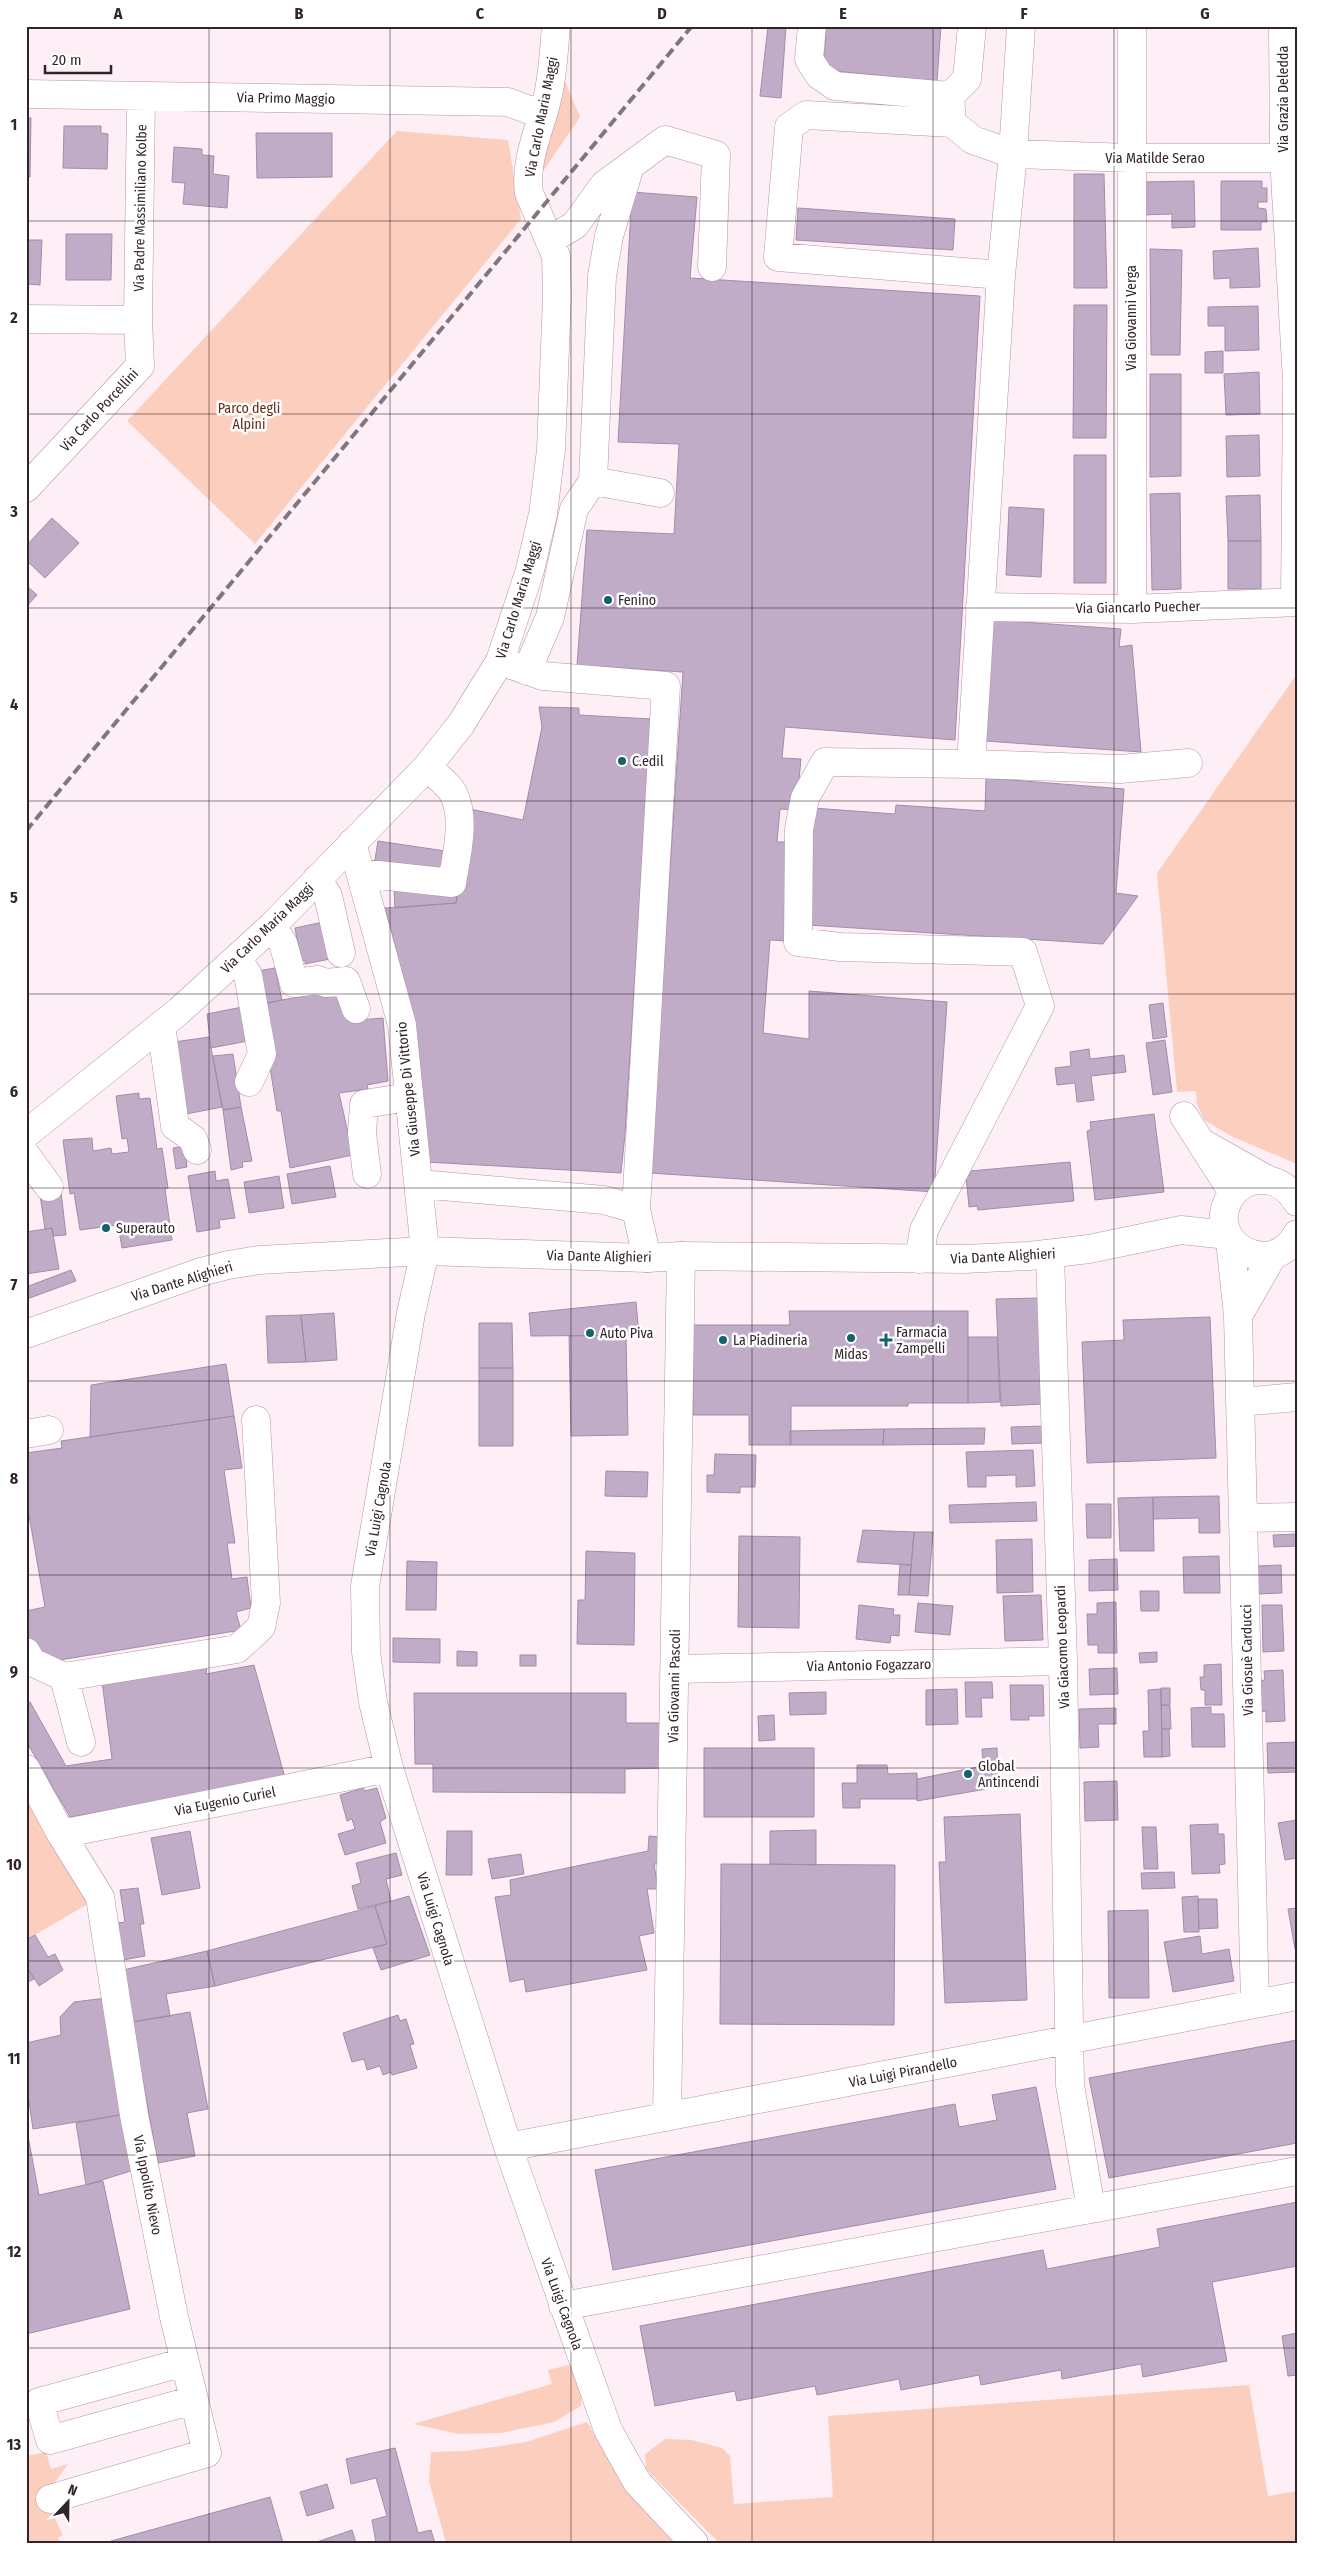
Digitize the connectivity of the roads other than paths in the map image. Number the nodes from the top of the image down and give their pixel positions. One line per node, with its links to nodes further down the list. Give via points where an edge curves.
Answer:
1 (556, 26): 10 (street, Via Carlo Maria Maggi, via 552,72)
2 (812, 26): 9 (street, via 809,59 819,75 835,86)
3 (972, 26): 9 (street, via 968,79)
4 (1022, 26): 12 (street)
5 (1132, 26): 13 (street, Via Giovanni Verga)
6 (1283, 26): 14 (street, Via Grazia Deledda)
7 (26, 94): 8 (street, Via Primo Maggio)
8 (141, 96): 10 (street, Via Primo Maggio, via 508,102); 20 (street, Via Padre Massimiliano Kolbe)
9 (950, 96): 11 (street)
10 (543, 114): 16 (street, Via Carlo Maria Maggi, via 527,184)
11 (952, 123): 12 (street, Via Matilde Serao, via 973,140); 18 (street, via 806,115 789,127 778,258)
12 (1013, 154): 13 (street, Via Matilde Serao); 18 (street)
13 (1130, 158): 14 (street, Via Matilde Serao); 28 (street, Via Giovanni Verga)
14 (1290, 158): 21 (street, Via Grazia Deledda)
15 (630, 166): 16 (street, via 604,185 575,225); 17 (street, via 665,140 716,155); 23 (street, via 609,236 602,276)
16 (550, 240): 29 (street, Via Carlo Maria Maggi, via 556,256 557,296 551,450 543,514 530,570)
17 (712, 267)
18 (1001, 274): 27 (street)
19 (26, 319): 20 (street)
20 (138, 320): 24 (street, Via Carlo Porcellini, via 140,366)
21 (1297, 380)
22 (1297, 387): 26 (street)
23 (593, 481): 25 (street); 30 (street, via 574,509 550,617)
24 (26, 488)
25 (660, 493)
26 (1296, 602): 28 (street, Via Giancarlo Puecher)
27 (980, 607): 28 (street, Via Giancarlo Puecher); 32 (street)
28 (1132, 609)
29 (500, 661): 30 (street); 33 (street, Via Carlo Maria Maggi, via 461,724)
30 (527, 671): 54 (street, via 543,676 666,686)
31 (1188, 763): 32 (street, via 1120,769)
32 (971, 764): 63 (street, via 825,762 805,798 799,829 798,942 840,947 1023,952 1040,1006 924,1230)
33 (427, 767): 34 (street, Via Carlo Maria Maggi); 35 (street, via 454,793 458,809 458,844 452,883)
34 (352, 844): 35 (street, Via Giuseppe Di Vittorio); 36 (street, Via Carlo Maria Maggi)
35 (360, 873): 43 (street, Via Giuseppe Di Vittorio, via 402,1025)
36 (318, 879): 37 (street, Via Carlo Maria Maggi); 38 (street, via 328,896)
37 (272, 926): 39 (street, Via Carlo Maria Maggi); 40 (street, via 283,943 294,983 346,981)
38 (341, 953)
39 (237, 958): 41 (street, Via Carlo Maria Maggi); 42 (street, via 248,975 262,1054)
40 (356, 1009)
41 (161, 1025): 45 (street, Via Carlo Maria Maggi); 47 (street, via 175,1126 193,1139)
42 (249, 1082)
43 (409, 1097): 49 (street, via 364,1104 362,1133); 50 (street, Via Giuseppe Di Vittorio)
44 (1184, 1116): 46 (street)
45 (26, 1134)
46 (1202, 1143): 52 (street); 53 (street)
47 (196, 1150)
48 (26, 1155): 51 (street)
49 (367, 1174)
50 (418, 1184): 54 (street, via 604,1200); 58 (street, Via Giuseppe Di Vittorio)
51 (49, 1187)
52 (1286, 1187): 53 (street, Via Dante Alighieri, via 1246,1183)
53 (1230, 1197): 55 (street, Via Dante Alighieri); 57 (street, Via Giosuè Carducci, via 1224,1217)
54 (636, 1209): 62 (street)
55 (1181, 1230): 57 (street, Via Dante Alighieri); 59 (street, Via Dante Alighieri)
56 (1297, 1234): 60 (street, via 1284,1249)
57 (1229, 1237): 60 (street, via 1249,1254); 64 (street, Via Giosuè Carducci)
58 (425, 1251): 62 (street, Via Dante Alighieri); 65 (street, Via Dante Alighieri, via 259,1260 228,1265); 76 (street, Via Luigi Cagnola, via 411,1313 366,1586 366,1652 371,1694)
59 (1050, 1254): 63 (street, Via Dante Alighieri); 72 (street, Via Giacomo Leopardi)
60 (1273, 1255): 64 (street)
61 (681, 1256): 62 (street, Via Dante Alighieri); 63 (street, Via Dante Alighieri); 73 (street, Via Giovanni Pascoli)
62 (647, 1258)
63 (919, 1259)
64 (1238, 1316): 67 (street, Via Giosuè Carducci)
65 (26, 1334)
66 (1297, 1397): 67 (street)
67 (1240, 1402): 70 (street, Via Giosuè Carducci)
68 (256, 1420): 74 (street, via 266,1602 261,1627 237,1649)
69 (1297, 1517): 70 (street)
70 (1243, 1518): 80 (street, Via Giosuè Carducci)
71 (26, 1652): 74 (street, via 32,1662)
72 (1062, 1661): 73 (street, Via Antonio Fogazzaro); 81 (street, Via Giacomo Leopardi)
73 (675, 1669): 82 (street, Via Giovanni Pascoli)
74 (64, 1677): 75 (street)
75 (81, 1742)
76 (389, 1768): 78 (street, Via Eugenio Curiel); 83 (street, Via Luigi Cagnola)
77 (26, 1769): 78 (street, Via Ippolito Nievo)
78 (61, 1834): 87 (street, Via Ippolito Nievo, via 100,1897 134,2115)
79 (1297, 1996): 80 (street, Via Luigi Pirandello)
80 (1255, 2004): 81 (street, Via Luigi Pirandello)
81 (1070, 2040): 82 (street, Via Luigi Pirandello); 85 (street, Via Giacomo Leopardi, via 1070,2085)
82 (667, 2117): 83 (street, Via Luigi Pirandello)
83 (508, 2147): 86 (street, Via Luigi Cagnola)
84 (1297, 2172): 85 (street)
85 (1092, 2209): 86 (street)
86 (563, 2306): 90 (street, Via Luigi Cagnola, via 608,2430 637,2482)
87 (185, 2362): 88 (street, Via Ippolito Nievo); 88 (street, via 39,2402 50,2440)
88 (194, 2400): 89 (street, Via Ippolito Nievo, via 207,2453)
89 (50, 2499)
90 (694, 2543)

